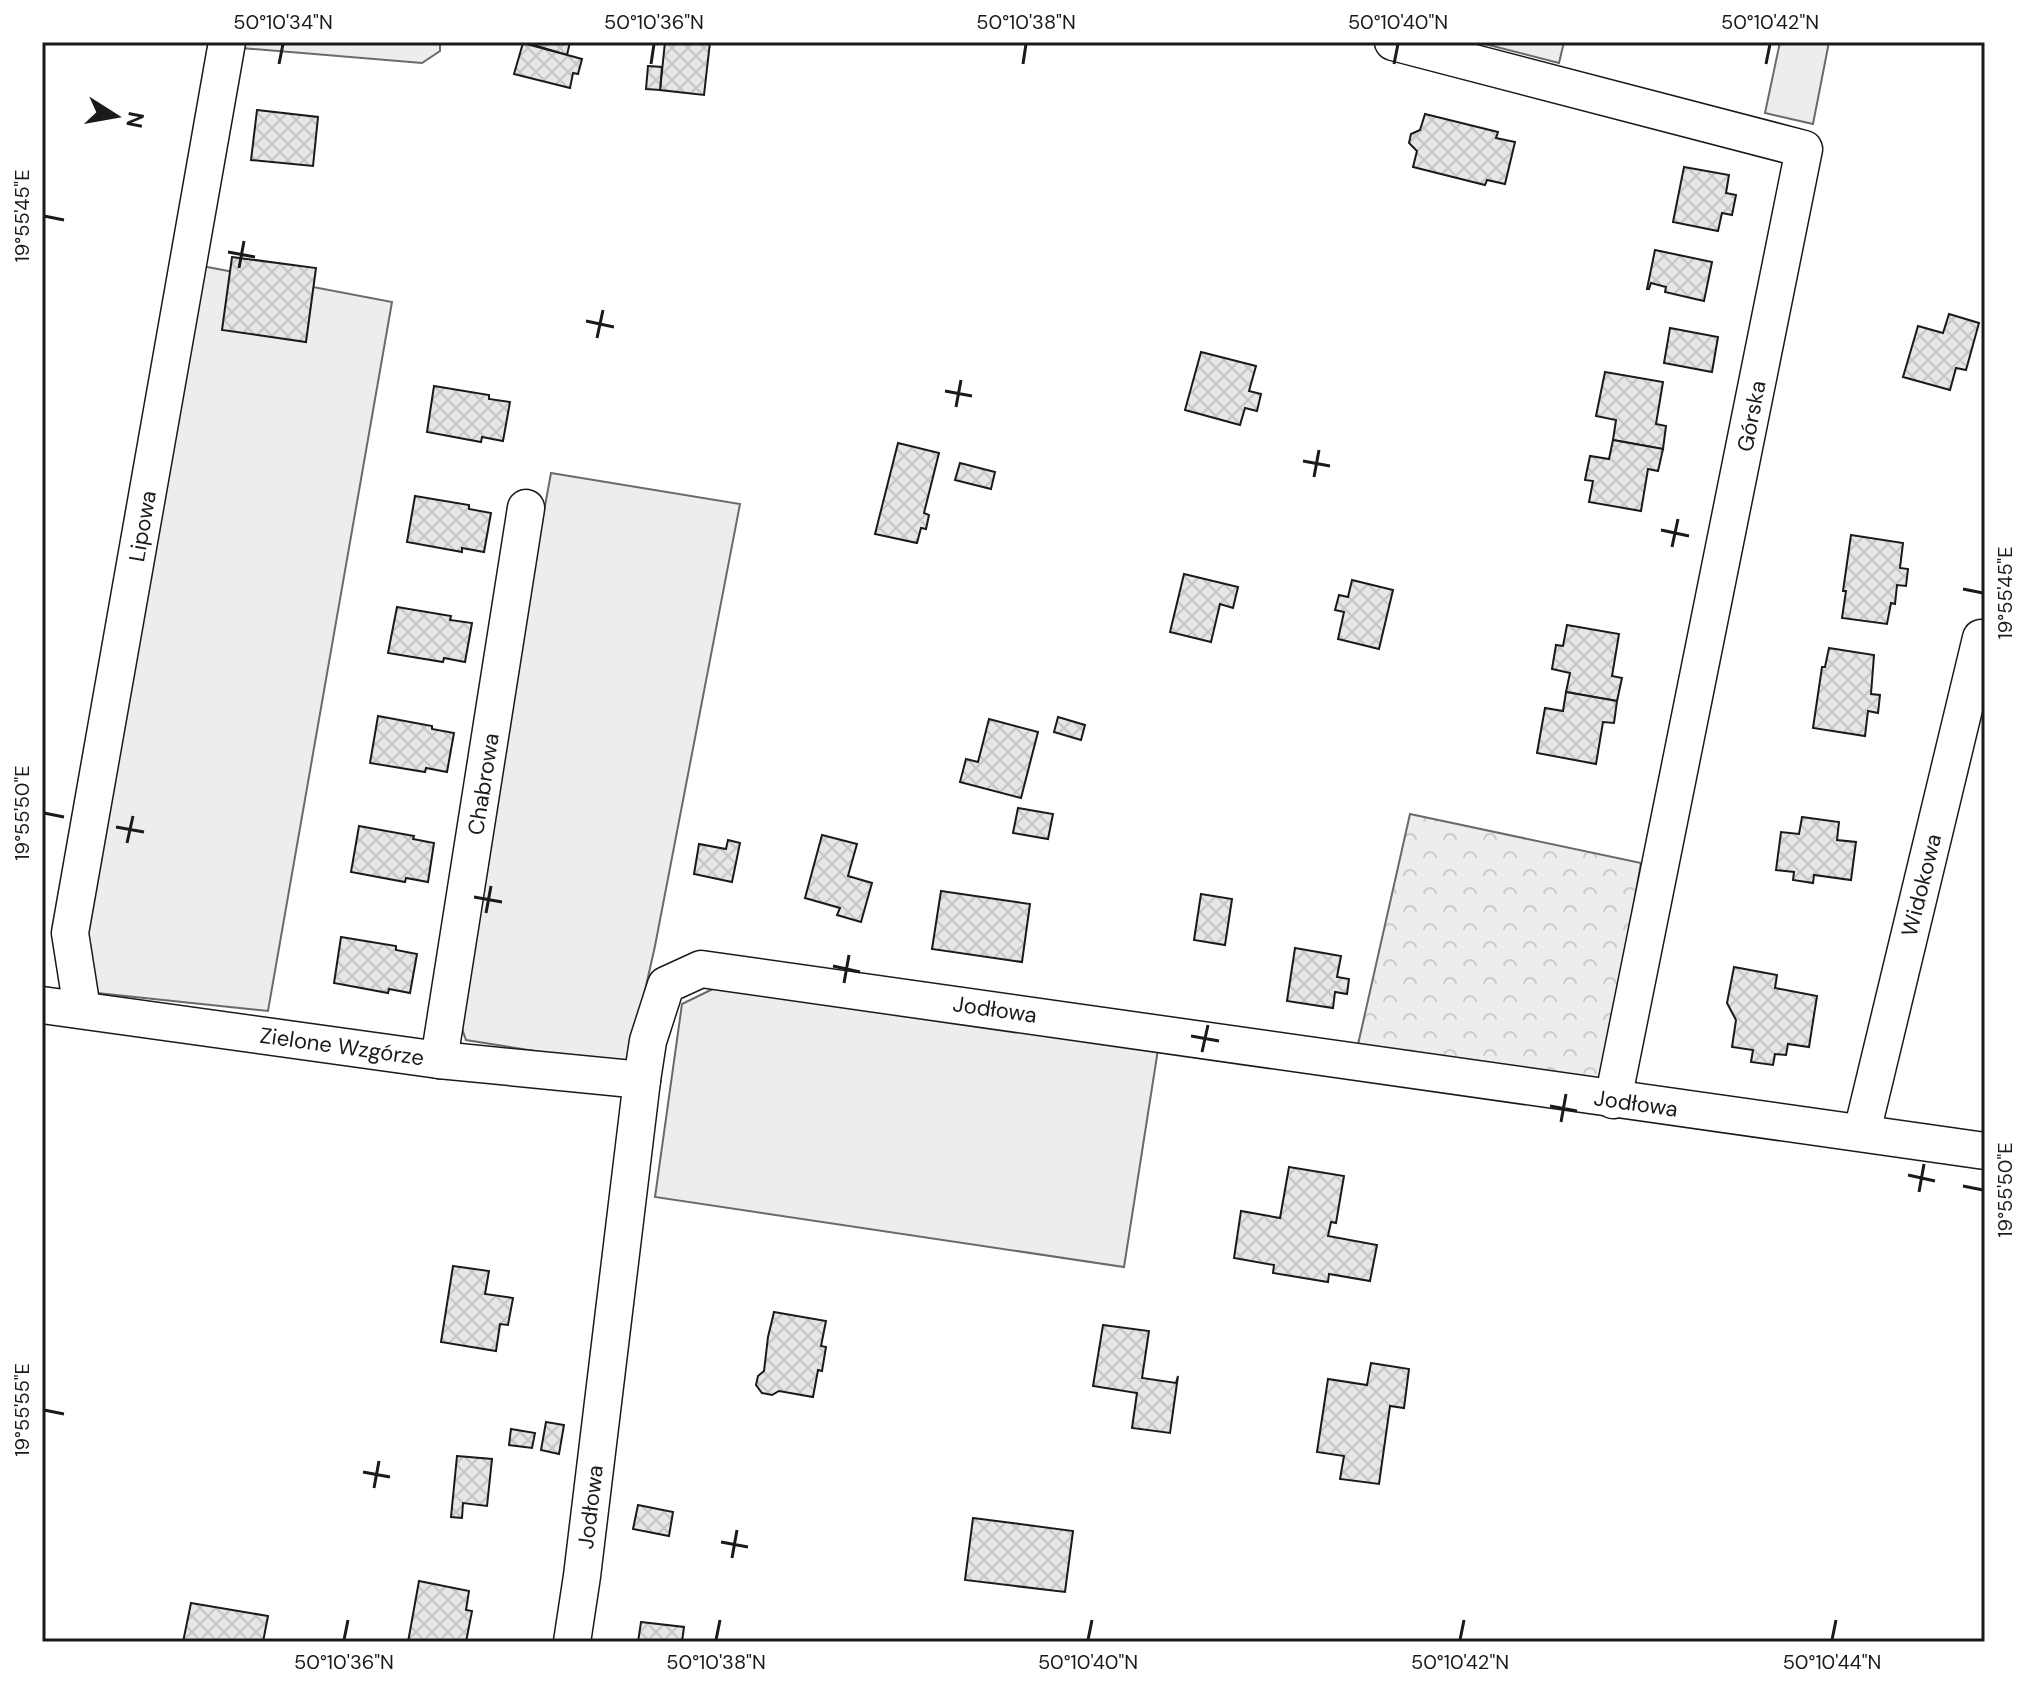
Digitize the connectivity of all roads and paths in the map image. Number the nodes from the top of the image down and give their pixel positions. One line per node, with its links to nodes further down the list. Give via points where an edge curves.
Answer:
1 (227, 42): 6 (street, Lipowa, via 70,933)
2 (1393, 42): 9 (street, Górska, via 1804,149)
3 (526, 508): 7 (street, Chabrowa)
4 (1981, 638): 10 (street, Widokowa)
5 (42, 1005): 6 (street, Zielone Wzgórze)
6 (82, 1009): 7 (street, Zielone Wzgórze)
7 (439, 1060): 8 (street, Zielone Wzgórze)
8 (642, 1080): 9 (street, Jodłowa, via 666,985 701,969); 12 (street, Jodłowa)
9 (1613, 1100): 10 (street, Jodłowa)
10 (1862, 1132): 11 (street, Jodłowa)
11 (1985, 1151)
12 (572, 1642)

